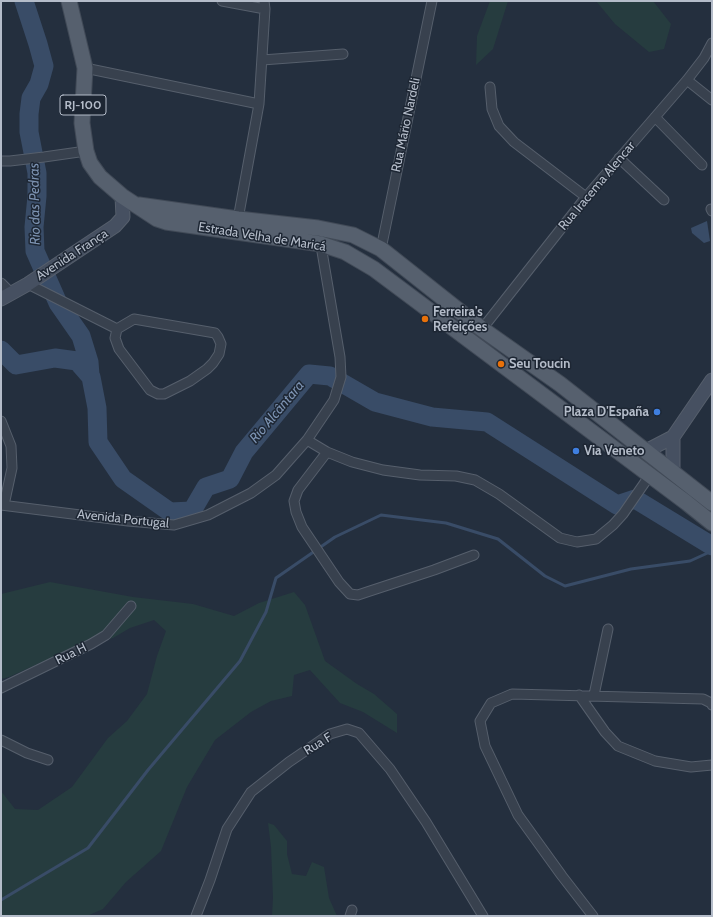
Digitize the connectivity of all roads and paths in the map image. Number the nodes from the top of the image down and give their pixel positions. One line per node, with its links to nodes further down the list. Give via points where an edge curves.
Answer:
1 (69, 1): 8 (main road, Estrada Velha de Maricá / RJ-100)
2 (222, 1): 4 (street)
3 (432, 1): 24 (street, Rua Mário Nardeli)
4 (264, 5): 7 (street)
5 (712, 43): 9 (street, Rua Iracema Alencar)
6 (343, 54): 7 (street)
7 (262, 60): 12 (street)
8 (85, 68): 12 (street); 14 (main road, Estrada Velha de Maricá / RJ-100, via 82,123)
9 (687, 80): 11 (street); 13 (street, Rua Iracema Alencar)
10 (490, 87): 18 (street, via 492,109 499,126 514,142)
11 (712, 100)
12 (259, 104): 21 (street)
13 (655, 117): 15 (street, Rua Iracema Alencar); 17 (street)
14 (86, 151): 16 (street); 19 (main road, Estrada Velha de Maricá / RJ-100, via 90,163 100,176)
15 (619, 158): 18 (street, Rua Iracema Alencar); 20 (street)
16 (1, 161)
17 (702, 165)
18 (586, 197): 28 (street, Rua Iracema Alencar)
19 (128, 200): 21 (main road, Estrada Velha de Maricá); 23 (main road, Estrada Velha de Maricá / RJ-100, via 157,219 172,223); 26 (street, Avenida França, via 123,217 115,226)
20 (664, 200)
21 (238, 219): 22 (main road, Estrada Velha de Maricá)
22 (318, 228): 23 (street, Avenida Portugal); 24 (main road, Estrada Velha de Maricá, via 353,235)
23 (321, 244): 33 (street, Avenida Portugal, via 340,356 341,377 334,400); 37 (main road, Estrada Velha de Maricá / RJ-100, via 345,252 374,268)
24 (381, 249): 28 (main road, Estrada Velha de Maricá)
25 (1, 283): 27 (street)
26 (28, 284): 27 (street, Avenida França); 29 (street)
27 (6, 296)
28 (482, 328): 34 (main road, Estrada Velha de Maricá)
29 (117, 329): 29 (street, via 134,319 215,333 221,344 219,354 207,369 164,394 158,394 150,390 119,349 115,338)
30 (712, 380): 32 (street)
31 (1, 422): 39 (street, via 11,446 12,468)
32 (673, 437): 34 (street); 36 (street)
33 (307, 440): 35 (street); 39 (street, Avenida Portugal, via 276,475 251,493 208,515 174,525)
34 (646, 451): 36 (main road, Estrada Velha de Maricá)
35 (327, 452): 37 (street, via 383,470 475,480 560,538 577,542 596,539 613,525 624,514); 41 (street, via 298,490 294,501 302,527 350,594 358,595)
36 (673, 473): 38 (main road, Estrada Velha de Maricá)
37 (650, 475): 40 (main road, Estrada Velha de Maricá / RJ-100)
38 (712, 503)
39 (3, 505)
40 (712, 523)
41 (474, 555)
42 (131, 606): 44 (street, Rua H, via 106,635)
43 (608, 629): 46 (street)
44 (1, 688)
45 (579, 695): 46 (street); 50 (street, via 618,746 655,761 690,767); 53 (street, via 512,694 491,703 480,721 485,746 518,815)
46 (594, 696): 47 (street, via 703,699)
47 (712, 705)
48 (1, 740): 49 (street)
49 (48, 760)
50 (712, 765)
51 (196, 916): 52 (street, Rua F, via 227,829 251,792 330,734 347,729 359,733 390,769 426,822)
52 (483, 916)
53 (593, 916)

